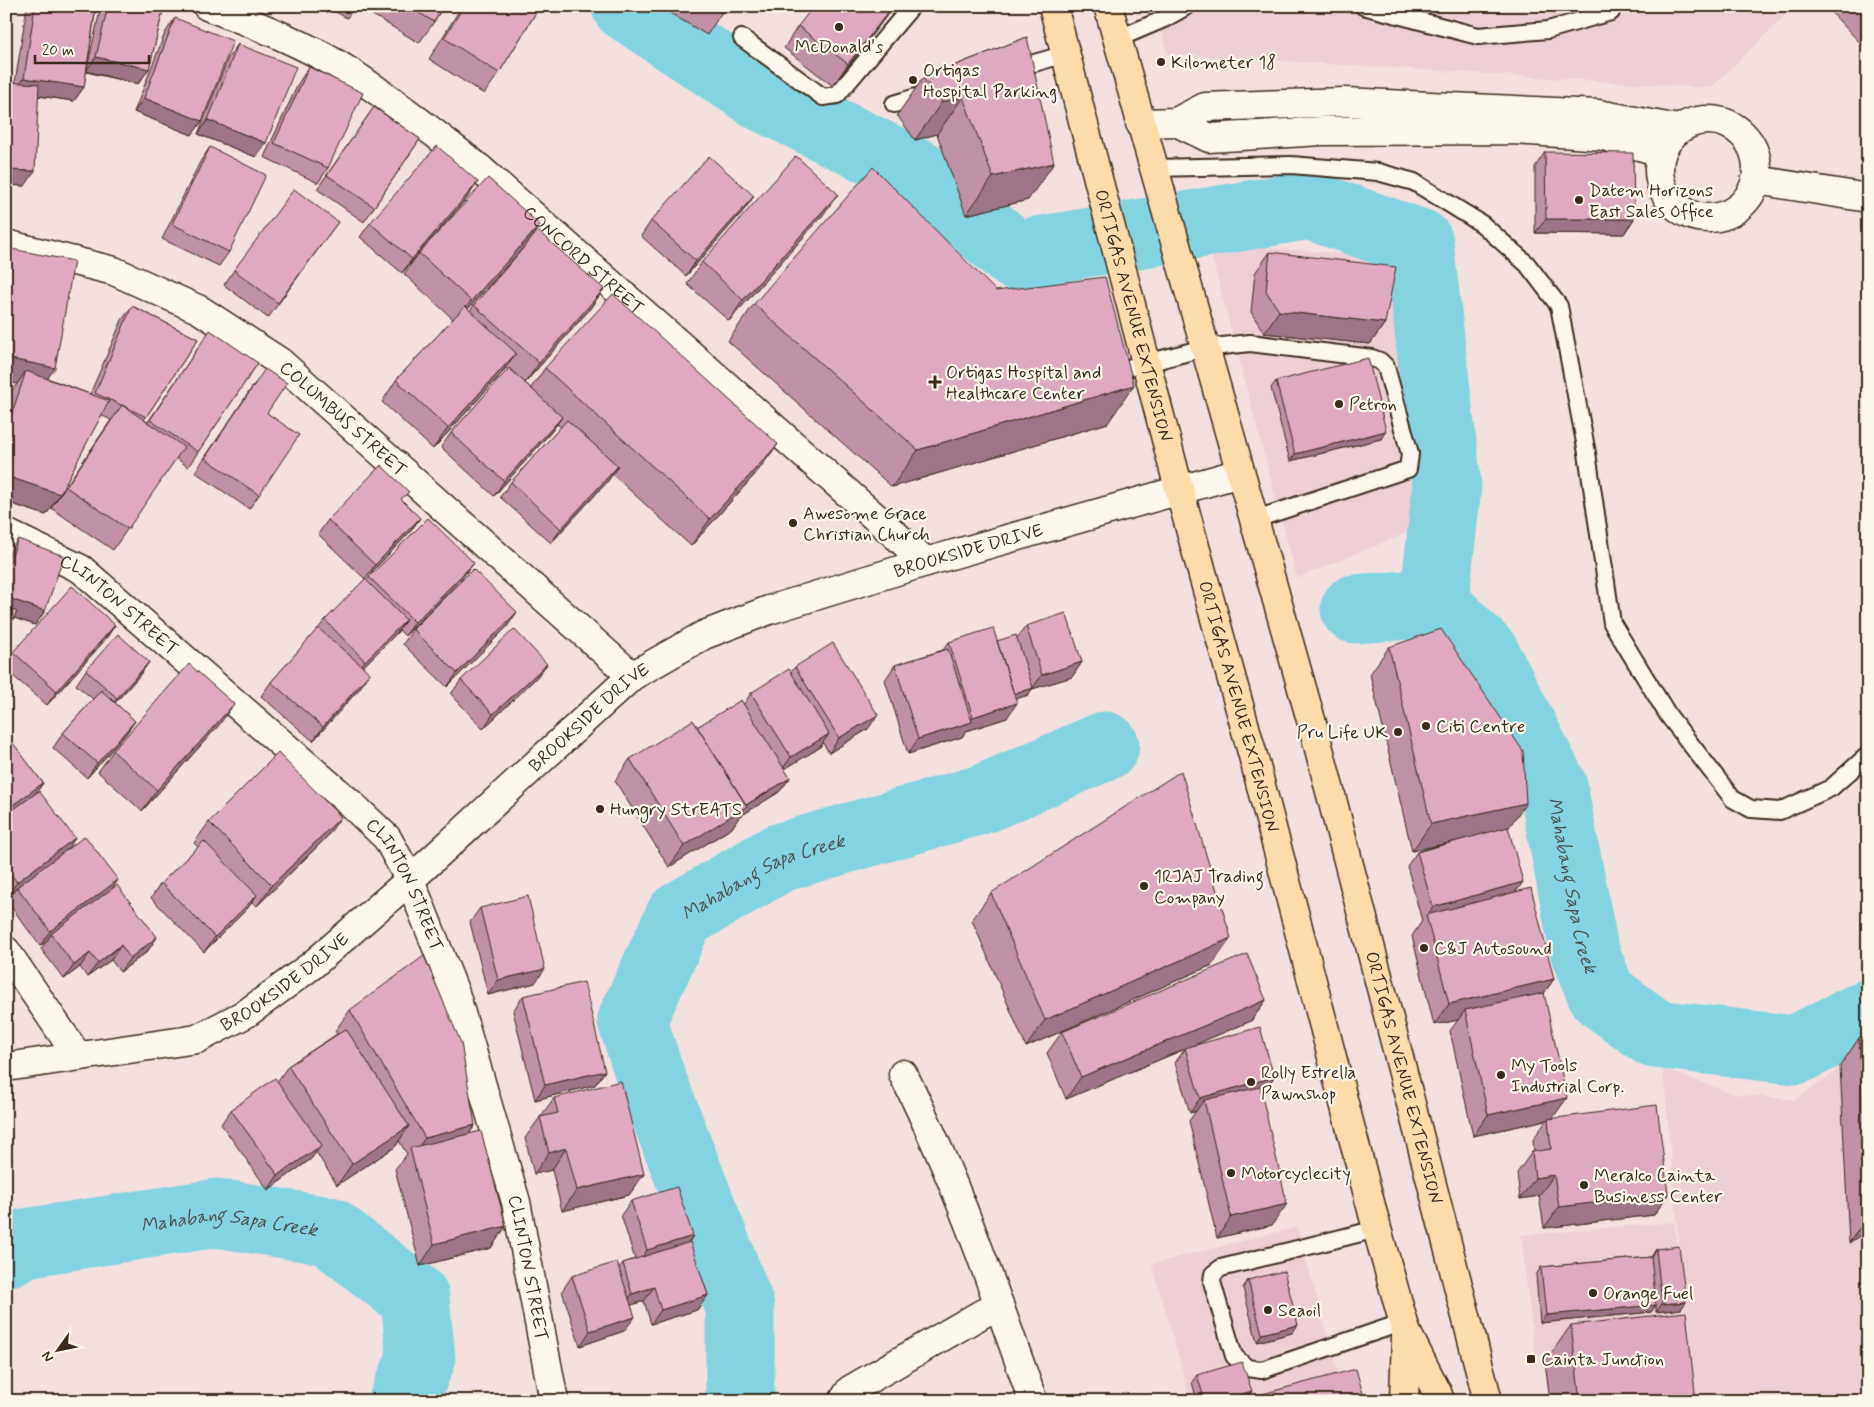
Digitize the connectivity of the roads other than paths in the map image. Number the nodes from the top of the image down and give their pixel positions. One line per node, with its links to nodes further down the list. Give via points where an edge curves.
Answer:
1 (207, 6): 29 (street, CONCORD STREET, via 270,30 352,73 416,119 479,168)
2 (912, 6): 8 (lane, via 837,95 830,98 823,97)
3 (1053, 6): 10 (main road, ORTIGAS AVENUE EXTENSION)
4 (1108, 6): 9 (main road, ORTIGAS AVENUE EXTENSION)
5 (1187, 6): 9 (lane)
6 (1363, 6): 7 (lane, via 1478,36 1548,30 1611,12)
7 (1613, 6)
8 (742, 38)
9 (1117, 39): 15 (main road, ORTIGAS AVENUE EXTENSION)
10 (1066, 54): 11 (lane); 23 (main road, ORTIGAS AVENUE EXTENSION)
11 (998, 73)
12 (942, 90): 13 (lane)
13 (894, 104)
14 (1176, 122): 15 (street); 16 (street, via 1205,107 1344,102 1598,114); 17 (street, via 1209,138 1322,131 1514,130 1604,136)
15 (1140, 123): 18 (main road, ORTIGAS AVENUE EXTENSION)
16 (1678, 129): 17 (street); 19 (street, via 1707,119 1722,121 1736,128 1754,151)
17 (1661, 152): 19 (street, via 1658,168 1666,197 1690,216 1706,219 1738,209 1750,197)
18 (1154, 168): 22 (main road, ORTIGAS AVENUE EXTENSION); 31 (lane, via 1291,165 1378,172 1414,182 1482,224 1527,264 1559,306 1587,454 1612,623 1668,715 1733,799 1751,810 1780,811 1831,788)
19 (1756, 180): 20 (street)
20 (1868, 198)
21 (6, 244): 30 (street, COLUMBUS STREET, via 114,271 200,310 280,362)
22 (1204, 348): 23 (lane); 25 (main road, ORTIGAS AVENUE EXTENSION); 27 (lane, via 1250,343 1372,358 1386,367 1410,454 1408,469)
23 (1146, 364): 24 (lane); 26 (main road, ORTIGAS AVENUE EXTENSION)
24 (1097, 375)
25 (1240, 473): 26 (street, BROOKSIDE DRIVE); 27 (main road, ORTIGAS AVENUE EXTENSION)
26 (1178, 489): 29 (street, BROOKSIDE DRIVE); 37 (main road, ORTIGAS AVENUE EXTENSION, via 1255,763)
27 (1256, 531): 45 (main road, ORTIGAS AVENUE EXTENSION, via 1317,741)
28 (6, 533): 32 (street, CLINTON STREET, via 81,569 350,803 387,838)
29 (926, 562): 30 (street, BROOKSIDE DRIVE, via 761,613 704,635)
30 (632, 676): 32 (street, BROOKSIDE DRIVE)
31 (1868, 755)
32 (410, 880): 34 (street, BROOKSIDE DRIVE, via 311,966 247,1013 197,1039); 40 (street, CLINTON STREET, via 455,993 516,1202)
33 (6, 951): 34 (street)
34 (77, 1055): 35 (street, BROOKSIDE DRIVE)
35 (6, 1067)
36 (903, 1074): 38 (street, via 935,1136)
37 (1377, 1228): 39 (main road, ORTIGAS AVENUE EXTENSION); 39 (lane, via 1221,1268 1213,1274 1212,1282 1234,1356 1246,1368 1262,1370)
38 (999, 1304): 41 (street, via 850,1390); 42 (street)
39 (1405, 1327): 43 (main road); 44 (main road, ORTIGAS AVENUE EXTENSION)
40 (554, 1401)
41 (843, 1401)
42 (1033, 1401)
43 (1404, 1401)
44 (1440, 1401)
45 (1488, 1401)

